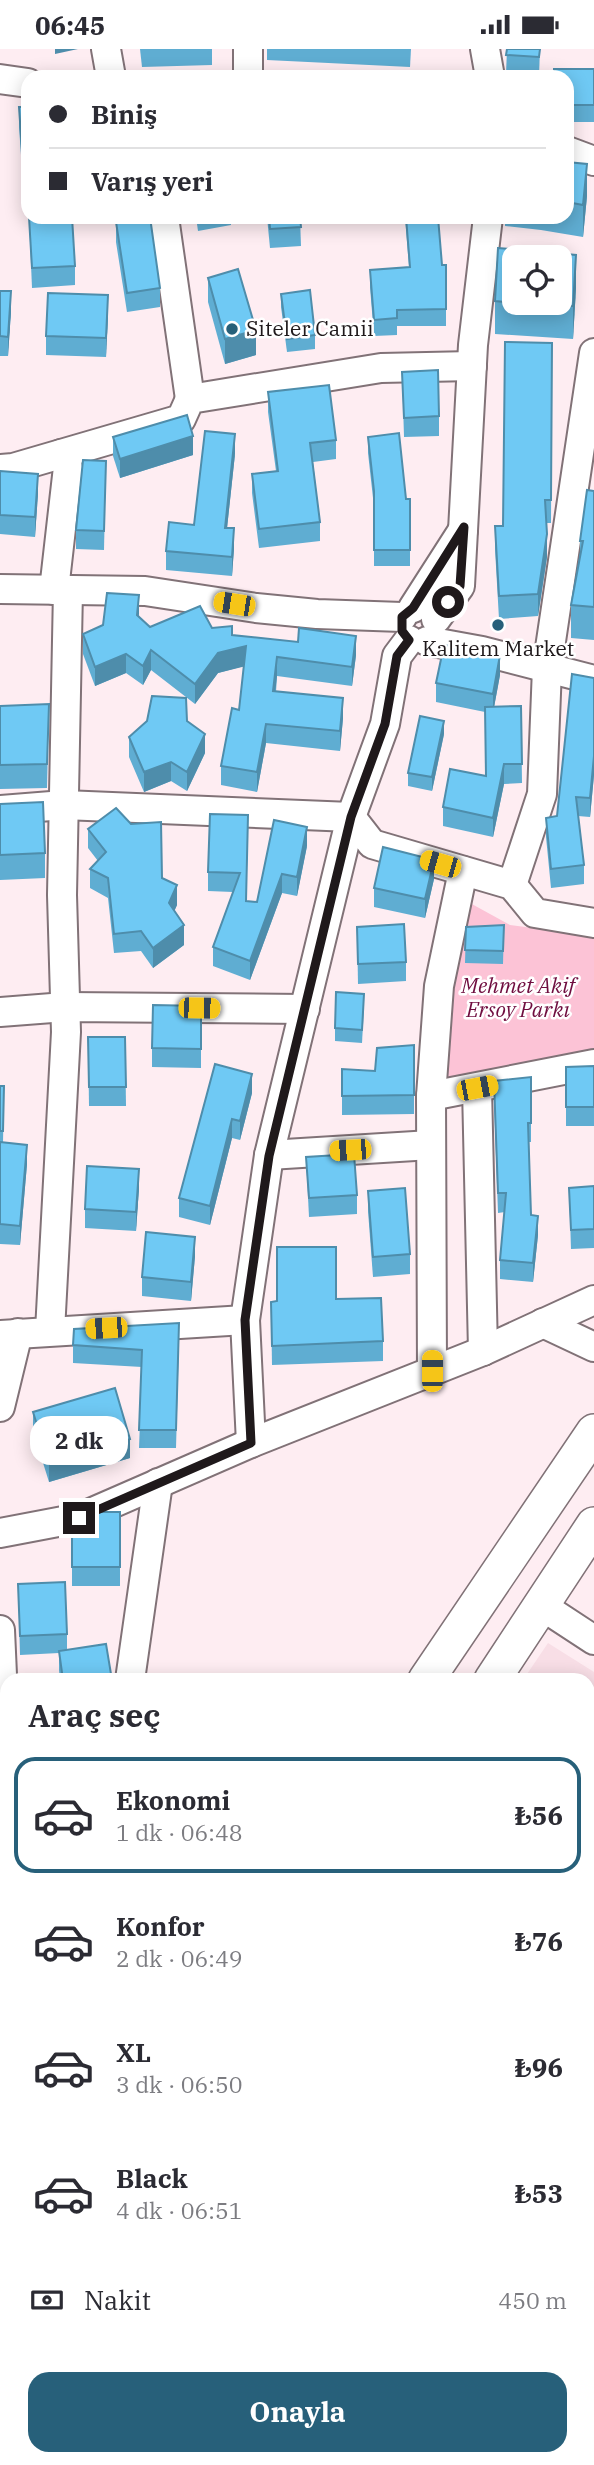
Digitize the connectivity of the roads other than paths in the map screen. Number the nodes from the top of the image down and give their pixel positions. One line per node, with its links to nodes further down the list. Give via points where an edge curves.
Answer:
1 (106, 49): 4 (street)
2 (248, 49): 5 (street)
3 (484, 49): 6 (street); 7 (street)
4 (110, 70)
5 (248, 70)
6 (480, 70)
7 (488, 70)
8 (0, 79): 9 (street)
9 (21, 82)
10 (165, 224): 14 (street)
11 (487, 224): 13 (street)
12 (594, 353): 20 (street)
13 (472, 366): 14 (street, via 381,368); 19 (street, via 460,586)
14 (190, 399): 15 (street, via 181,419)
15 (61, 454): 16 (street); 18 (street, via 68,467)
16 (0, 469)
17 (0, 589): 18 (street)
18 (61, 590): 19 (street, via 145,591 293,611 370,635); 22 (street)
19 (419, 629): 20 (street); 24 (street, via 397,656 386,719)
20 (547, 668): 21 (street); 26 (street, via 542,794)
21 (594, 680)
22 (64, 806): 23 (street); 24 (street); 28 (street)
23 (0, 810)
24 (351, 817): 25 (street, via 372,844); 29 (street)
25 (463, 870): 26 (street); 33 (street, via 439,986)
26 (512, 885): 27 (street, via 535,913)
27 (594, 923)
28 (65, 1007): 29 (street); 30 (street); 39 (street)
29 (305, 1009): 35 (street)
30 (0, 1012)
31 (594, 1065): 32 (street)
32 (477, 1088): 33 (street); 42 (street)
33 (431, 1096): 34 (street)
34 (431, 1145): 35 (street); 43 (street)
35 (269, 1156): 37 (street)
36 (594, 1300): 38 (street)
37 (245, 1320): 39 (street); 46 (street)
38 (543, 1323): 41 (street); 42 (street)
39 (50, 1331): 40 (street)
40 (9, 1334): 44 (street)
41 (594, 1347)
42 (483, 1351): 43 (street)
43 (432, 1371): 46 (street)
44 (0, 1407)
45 (594, 1432): 55 (main road)
46 (251, 1443): 47 (street)
47 (158, 1483): 49 (street, via 79,1518); 54 (street)
48 (594, 1525): 50 (main road)
49 (0, 1533)
50 (542, 1606): 52 (street); 56 (main road)
51 (0, 1630): 53 (street)
52 (591, 1643)
53 (2, 1673)
54 (131, 1673)
55 (431, 1673)
56 (497, 1673)

